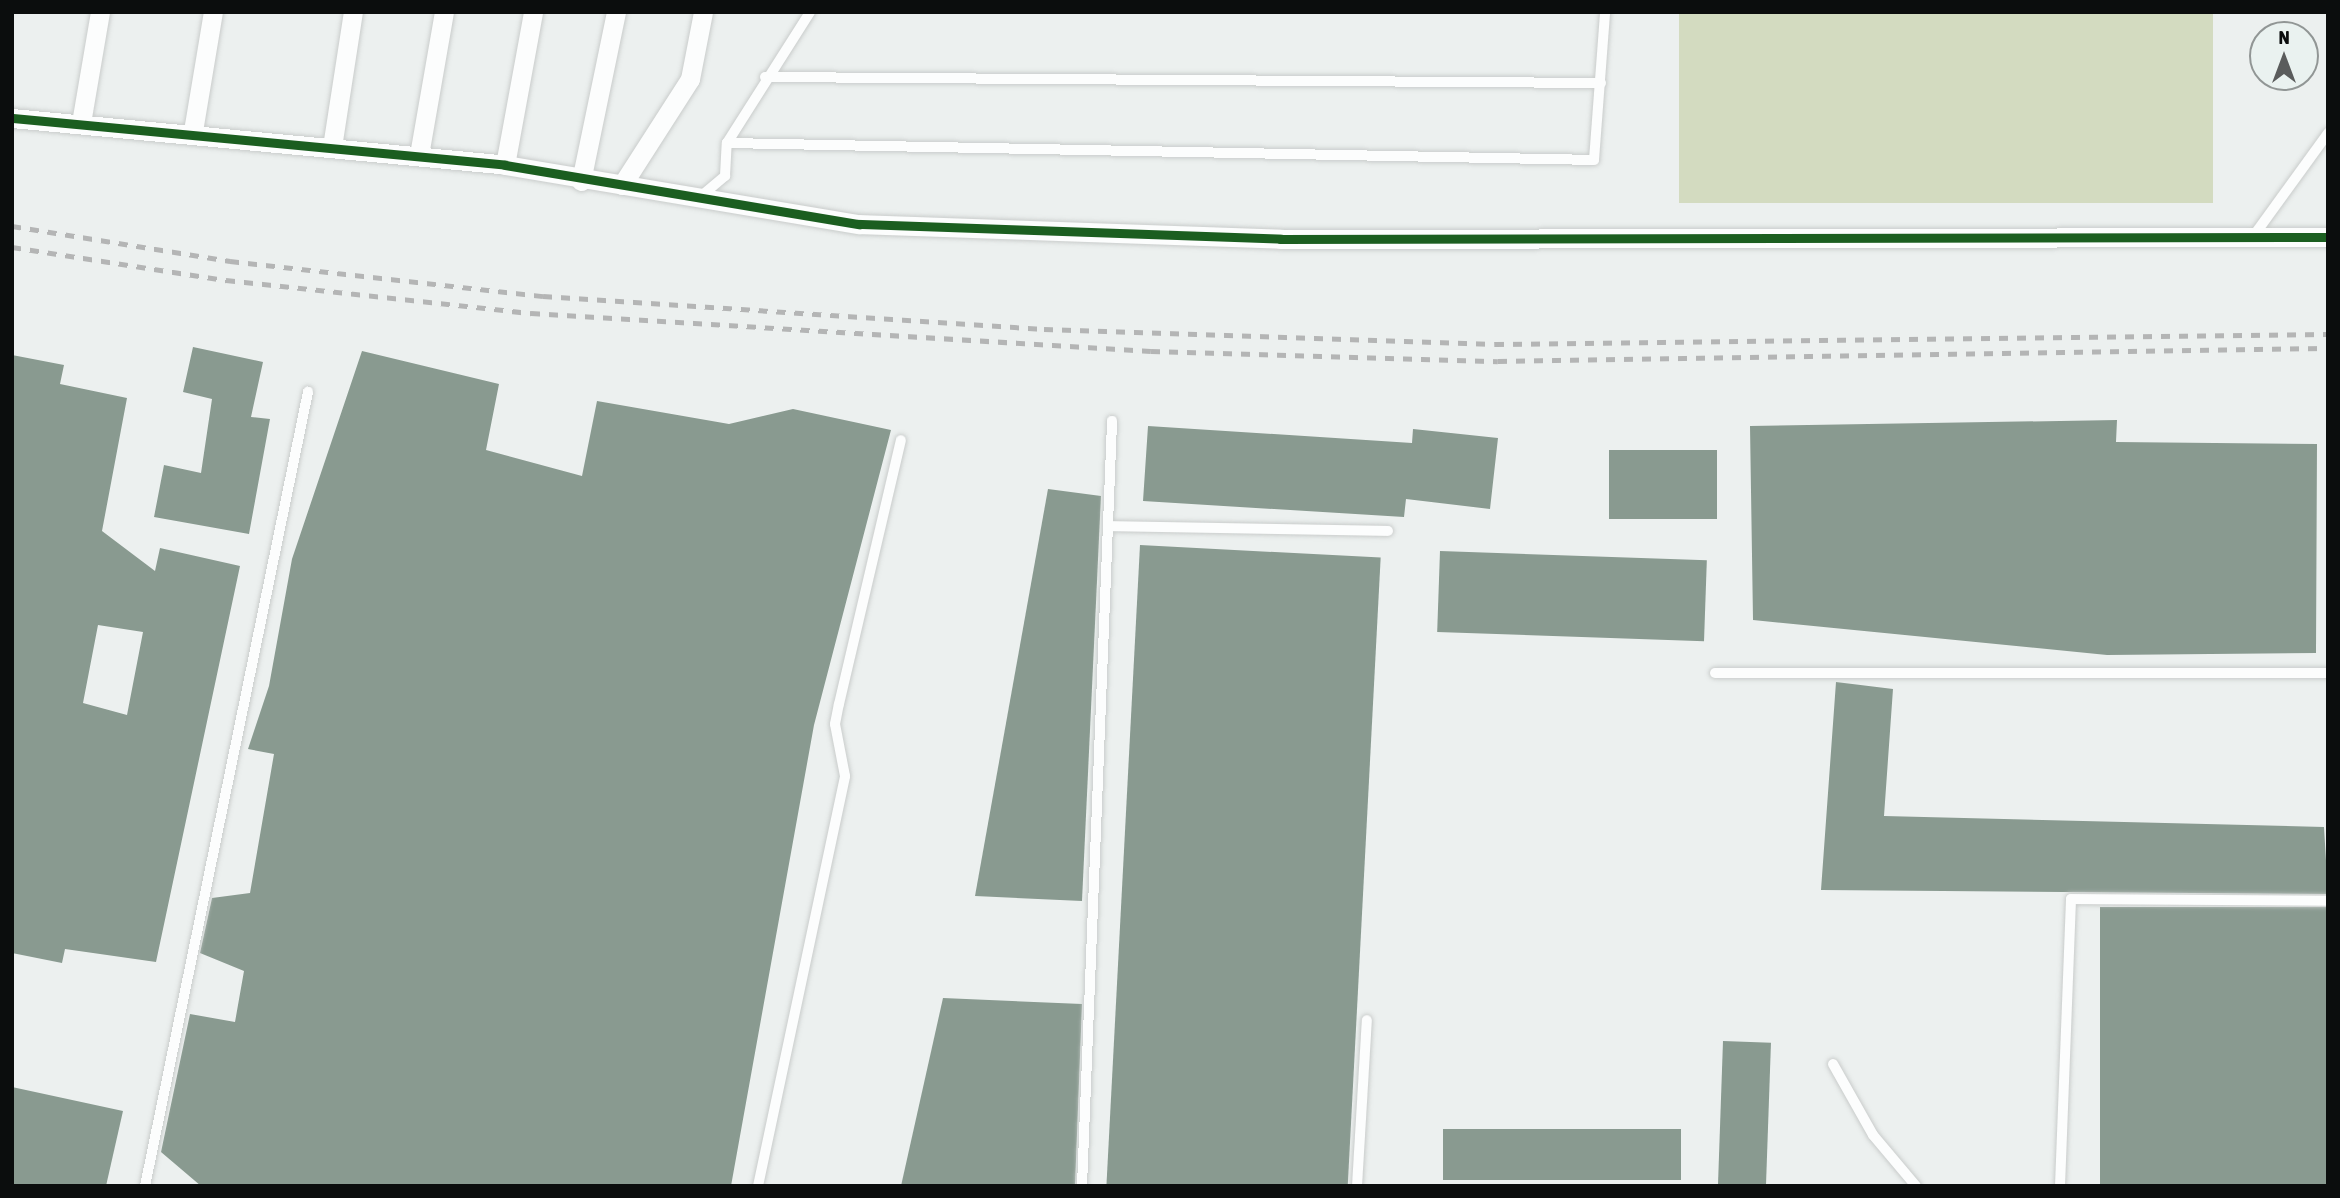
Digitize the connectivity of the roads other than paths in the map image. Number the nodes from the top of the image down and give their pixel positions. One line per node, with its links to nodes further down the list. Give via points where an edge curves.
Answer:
1 (100, 12): 13 (street)
2 (213, 12): 14 (street)
3 (353, 12): 17 (street)
4 (444, 12): 18 (street)
5 (533, 12): 19 (street)
6 (616, 12): 20 (street)
7 (703, 12): 21 (street, via 690,79)
8 (810, 12): 10 (lane)
9 (1605, 12): 11 (lane)
10 (765, 77): 11 (lane); 16 (lane)
11 (1601, 83): 16 (lane, via 1594,160)
12 (12, 118): 13 (street)
13 (81, 123): 14 (street)
14 (192, 131): 17 (street)
15 (2328, 133): 23 (lane)
16 (727, 143): 22 (lane, via 724,176)
17 (332, 147): 18 (street)
18 (419, 155): 19 (street)
19 (505, 164): 20 (street)
20 (581, 181): 21 (street)
21 (622, 185): 22 (street)
22 (700, 198): 23 (street, via 859,224 1280,239)
23 (2255, 234): 24 (street)
24 (2328, 237)
25 (308, 393): 35 (lane)
26 (1112, 421): 28 (lane)
27 (901, 440): 36 (lane, via 835,724 845,776)
28 (1108, 526): 29 (lane); 37 (lane)
29 (1388, 531)
30 (1715, 673): 31 (lane)
31 (2328, 673)
32 (2328, 901): 40 (lane, via 2071,898)
33 (1367, 1020): 38 (lane)
34 (1833, 1064): 39 (lane, via 1867,1126)
35 (145, 1186)
36 (758, 1186)
37 (1082, 1186)
38 (1357, 1186)
39 (1916, 1186)
40 (2060, 1186)

